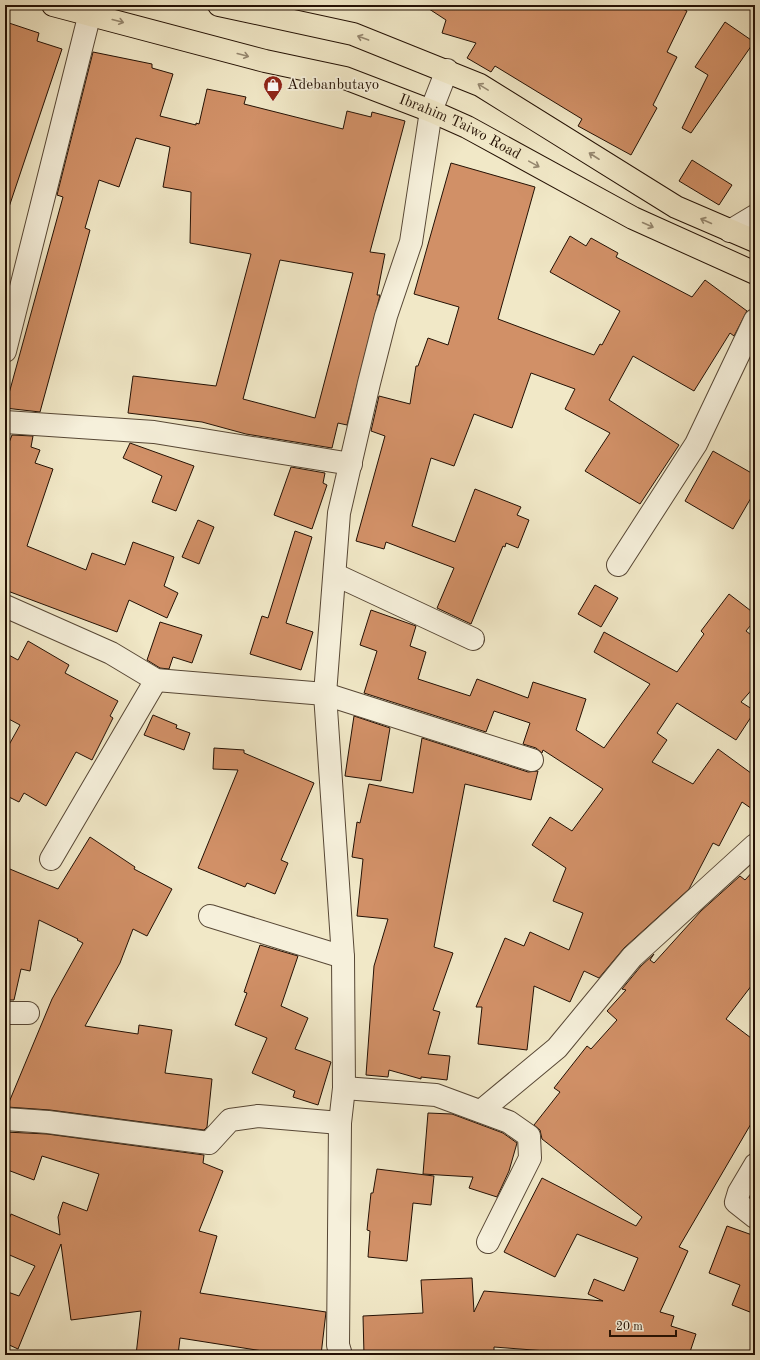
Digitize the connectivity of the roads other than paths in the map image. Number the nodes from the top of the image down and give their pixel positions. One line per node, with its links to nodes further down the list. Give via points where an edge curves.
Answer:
1 (53, 5): 3 (main road, Ibrahim Taiwo Road)
2 (219, 5): 4 (main road, one-way to 2, via 353,34)
3 (90, 13): 5 (main road, Ibrahim Taiwo Road, one-way to 5, via 265,61 345,78); 11 (street)
4 (447, 70): 5 (street); 7 (main road, one-way to 4, via 676,207 480,85)
5 (431, 111): 9 (main road, Ibrahim Taiwo Road, one-way to 9, via 467,127 633,218); 13 (street, via 411,242 386,316)
6 (755, 216): 7 (street)
7 (730, 231): 8 (main road)
8 (755, 241)
9 (755, 273)
10 (755, 320): 14 (street, via 696,444)
11 (5, 351)
12 (5, 422): 13 (street, via 154,432)
13 (351, 464): 15 (street, via 339,513)
14 (618, 565)
15 (336, 575): 17 (street); 19 (street)
16 (5, 606): 18 (street, via 111,653)
17 (473, 639)
18 (156, 680): 19 (street); 22 (street)
19 (325, 694): 20 (street); 24 (street)
20 (532, 760)
21 (755, 845): 28 (street, via 632,957 557,1048)
22 (51, 859)
23 (210, 916): 24 (street)
24 (343, 957): 27 (street)
25 (28, 1012): 26 (street)
26 (5, 1013)
27 (344, 1088): 28 (street, via 436,1095); 30 (street)
28 (481, 1111): 33 (street, via 509,1122 529,1136 530,1158)
29 (5, 1119): 30 (street, via 48,1122 209,1144 230,1120 258,1116)
30 (340, 1122): 34 (street, via 338,1345)
31 (755, 1165): 32 (street, via 736,1202)
32 (755, 1217)
33 (488, 1242)
34 (341, 1355)

